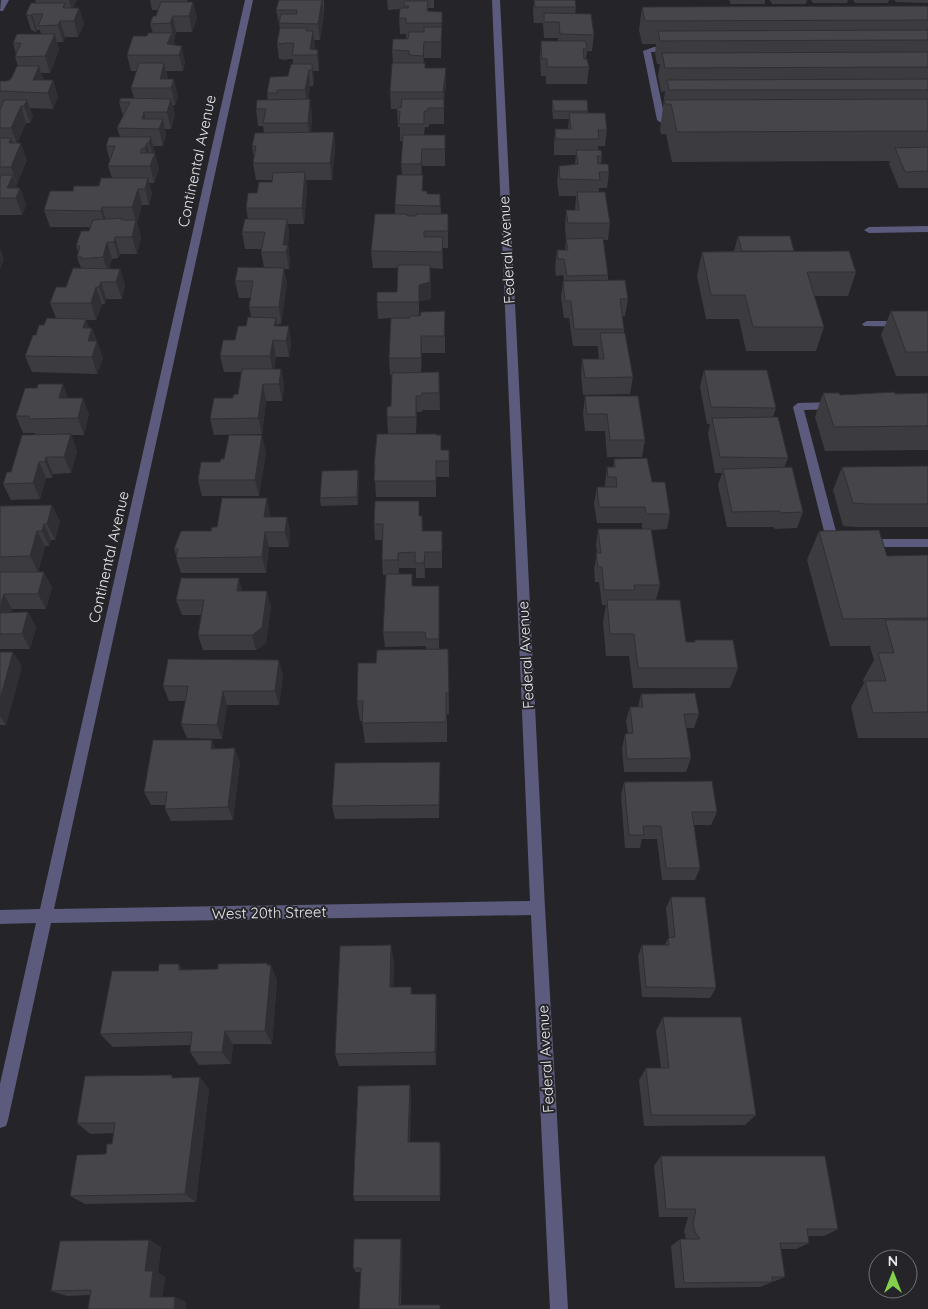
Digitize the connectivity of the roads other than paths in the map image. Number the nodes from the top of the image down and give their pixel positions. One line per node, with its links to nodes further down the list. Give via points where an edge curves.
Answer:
1 (4, 0): 4 (street)
2 (249, 0): 15 (street, Continental Avenue)
3 (496, 0): 13 (street, Federal Avenue)
4 (0, 9)
5 (683, 49): 6 (street, via 647,51 662,120 669,124)
6 (689, 124)
7 (928, 229): 8 (street)
8 (869, 230)
9 (867, 324): 10 (street)
10 (928, 324)
11 (844, 406): 12 (street, via 798,407 832,543)
12 (928, 543)
13 (538, 908): 15 (street, West 20th Street); 17 (street, Federal Avenue)
14 (0, 917): 15 (street, West 20th Street)
15 (44, 917): 16 (street, Continental Avenue)
16 (0, 1120)
17 (560, 1309)

